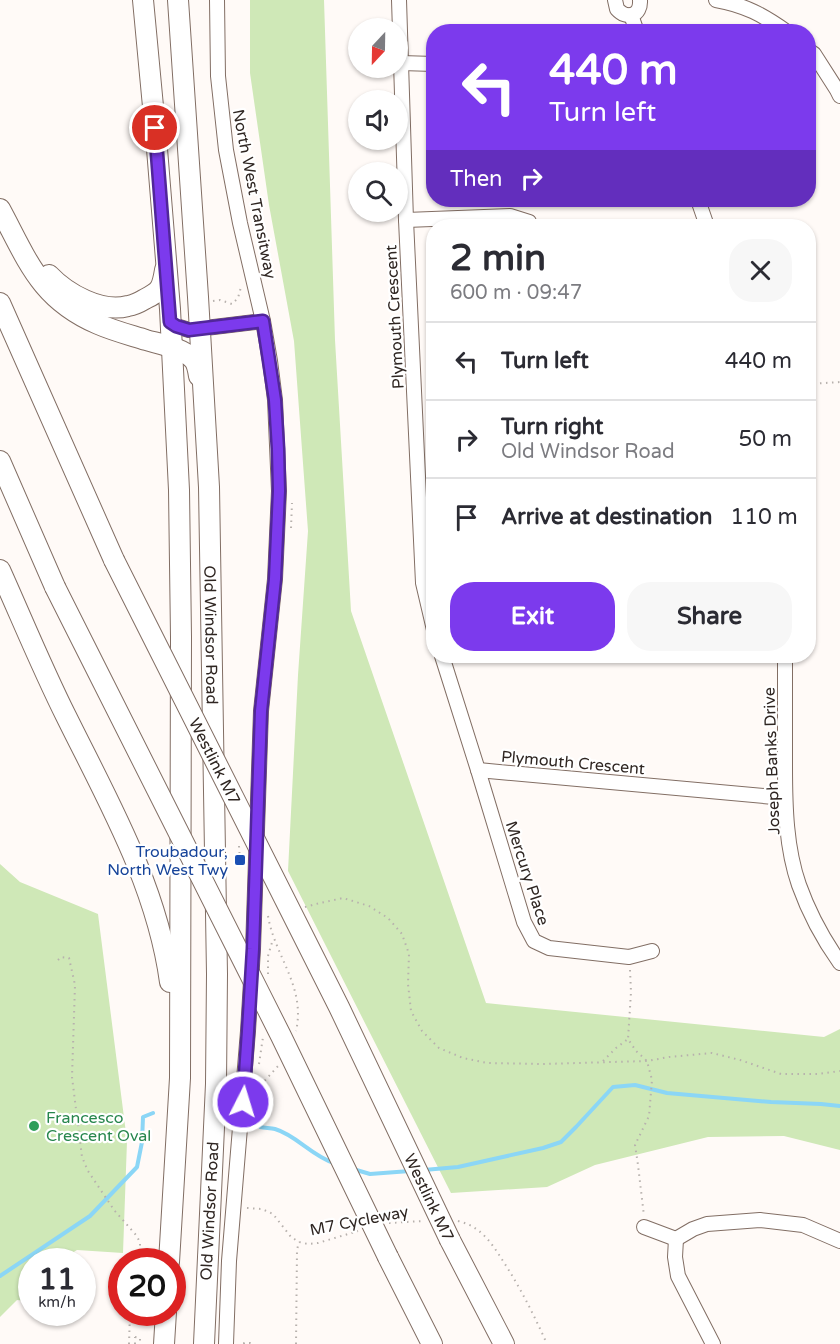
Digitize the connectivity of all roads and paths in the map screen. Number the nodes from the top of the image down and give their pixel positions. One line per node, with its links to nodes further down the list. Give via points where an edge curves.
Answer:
1 (143, 0): 25 (highway, Old Windsor Road)
2 (178, 0): 31 (highway, Old Windsor Road)
3 (217, 0): 29 (street, North West Transitway, via 218,76 226,150)
4 (399, 0): 9 (street, Plymouth Crescent)
5 (615, 0): 8 (street, via 620,13)
6 (641, 0): 8 (street, via 639,10)
7 (716, 0): 11 (street, via 734,3)
8 (631, 15): 10 (street)
9 (400, 18)
10 (634, 24)
11 (776, 24)
12 (816, 59): 16 (street)
13 (408, 63): 14 (street)
14 (426, 64)
15 (401, 78): 17 (street, Plymouth Crescent)
16 (840, 96)
17 (404, 162)
18 (0, 204): 25 (highway, via 37,262 61,285 92,302 120,307 150,297 162,284)
19 (0, 209): 32 (highway, via 34,273 57,300 102,326)
20 (426, 219): 23 (street)
21 (432, 219): 22 (street)
22 (520, 219)
23 (408, 220)
24 (406, 222): 38 (street, Plymouth Crescent)
25 (166, 263): 30 (highway, Old Windsor Road)
26 (241, 279): 27 (path, via 241,291 235,302)
27 (220, 300)
28 (0, 303): 78 (highway, Westlink M7, bridge, via 114,560)
29 (263, 321): 31 (street); 73 (street, North West Transitway, via 276,420 278,531 261,711 253,949)
30 (170, 322): 31 (street, via 189,330); 32 (highway, Old Windsor Road)
31 (200, 328): 35 (highway, Old Windsor Road)
32 (171, 347): 35 (highway, via 193,358); 54 (highway, Old Windsor Road, via 179,490 181,637)
33 (840, 382): 34 (path)
34 (816, 384)
35 (204, 399): 72 (highway, Old Windsor Road, via 209,487 217,974)
36 (0, 461): 77 (highway, bridge, via 55,587)
37 (0, 570): 54 (highway, via 144,880 167,962)
38 (426, 596)
39 (444, 663): 41 (street, Plymouth Crescent)
40 (785, 663): 42 (street, Joseph Banks Drive)
41 (478, 770): 42 (street, Plymouth Crescent); 47 (street, Mercury Place, via 524,922 534,941 549,948)
42 (785, 798): 49 (street, Joseph Banks Drive, via 799,885 817,926)
43 (301, 909): 52 (path, via 343,898 369,906 388,918 402,934 409,954 411,1011 422,1031 439,1048 487,1063)
44 (268, 918): 45 (path)
45 (273, 918)
46 (652, 951): 47 (street, Mercury Place)
47 (629, 957): 50 (path)
48 (58, 960): 64 (path, via 69,958 75,985 72,1077 82,1158 114,1210 136,1235)
49 (840, 963)
50 (628, 1039): 51 (path); 52 (path)
51 (647, 1061): 52 (path); 53 (path, via 712,1053 782,1074); 58 (path, via 652,1080 649,1116 634,1145)
52 (602, 1062)
53 (840, 1071)
54 (180, 1078): 65 (highway, Old Windsor Road)
55 (244, 1208): 63 (path, M7 Cycleway, via 273,1214)
56 (420, 1221): 57 (path, M7 Cycleway)
57 (385, 1224)
58 (644, 1227): 60 (street)
59 (358, 1231): 63 (path, M7 Cycleway, via 318,1243)
60 (676, 1239): 62 (street, via 707,1224 760,1220 803,1225); 80 (street, via 678,1276)
61 (489, 1241): 79 (path, via 532,1310)
62 (840, 1241)
63 (299, 1242): 76 (path)
64 (140, 1248)
65 (170, 1248)
66 (130, 1326): 68 (path)
67 (165, 1326): 71 (highway)
68 (129, 1344)
69 (135, 1344): 70 (path, via 135,1337 140,1338)
70 (140, 1344)
71 (164, 1344)
72 (204, 1344)
73 (226, 1344)
74 (244, 1344): 75 (path)
75 (250, 1344)
76 (296, 1344)
77 (432, 1344)
78 (504, 1344)
79 (547, 1344)
80 (713, 1344)

